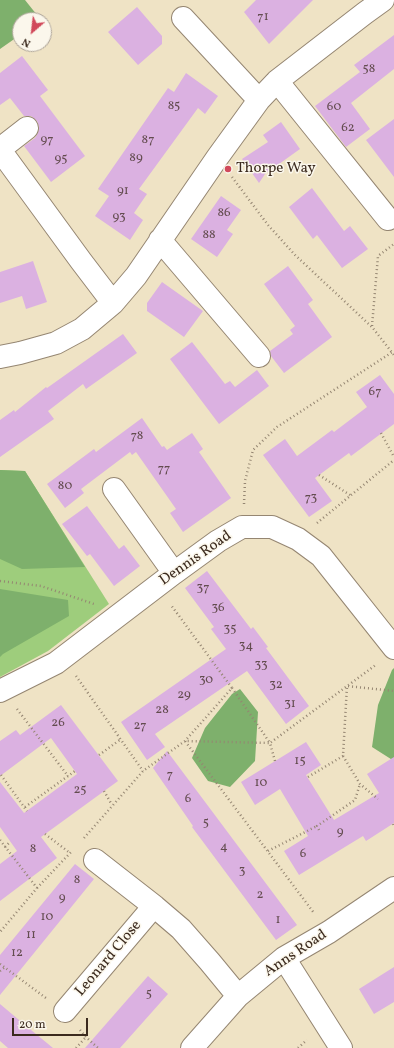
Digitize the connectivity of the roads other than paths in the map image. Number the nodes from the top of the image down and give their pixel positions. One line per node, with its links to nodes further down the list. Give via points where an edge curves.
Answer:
1 (383, 0): 3 (street)
2 (183, 18): 4 (street)
3 (277, 82): 4 (street); 7 (street)
4 (259, 100): 8 (street)
5 (27, 128): 6 (street)
6 (0, 150): 9 (street)
7 (388, 219)
8 (160, 240): 9 (street, via 136,276); 10 (street)
9 (113, 303): 11 (street, via 82,329 56,343)
10 (259, 356)
11 (0, 357)
12 (114, 489): 13 (street)
13 (165, 580): 14 (street, Dennis Road, via 218,541 242,527 272,527 298,539 321,556); 15 (street, Dennis Road, via 56,663)
14 (388, 654)
15 (1, 690)
16 (95, 860): 18 (street, Leonard Close)
17 (394, 888): 19 (street, Anns Road)
18 (154, 906): 20 (street, Leonard Close, via 181,929); 21 (street, Leonard Close)
19 (284, 958): 20 (street, Anns Road); 23 (street)
20 (238, 996): 22 (street, Anns Road)
21 (65, 1011)
22 (192, 1048)
23 (341, 1048)

